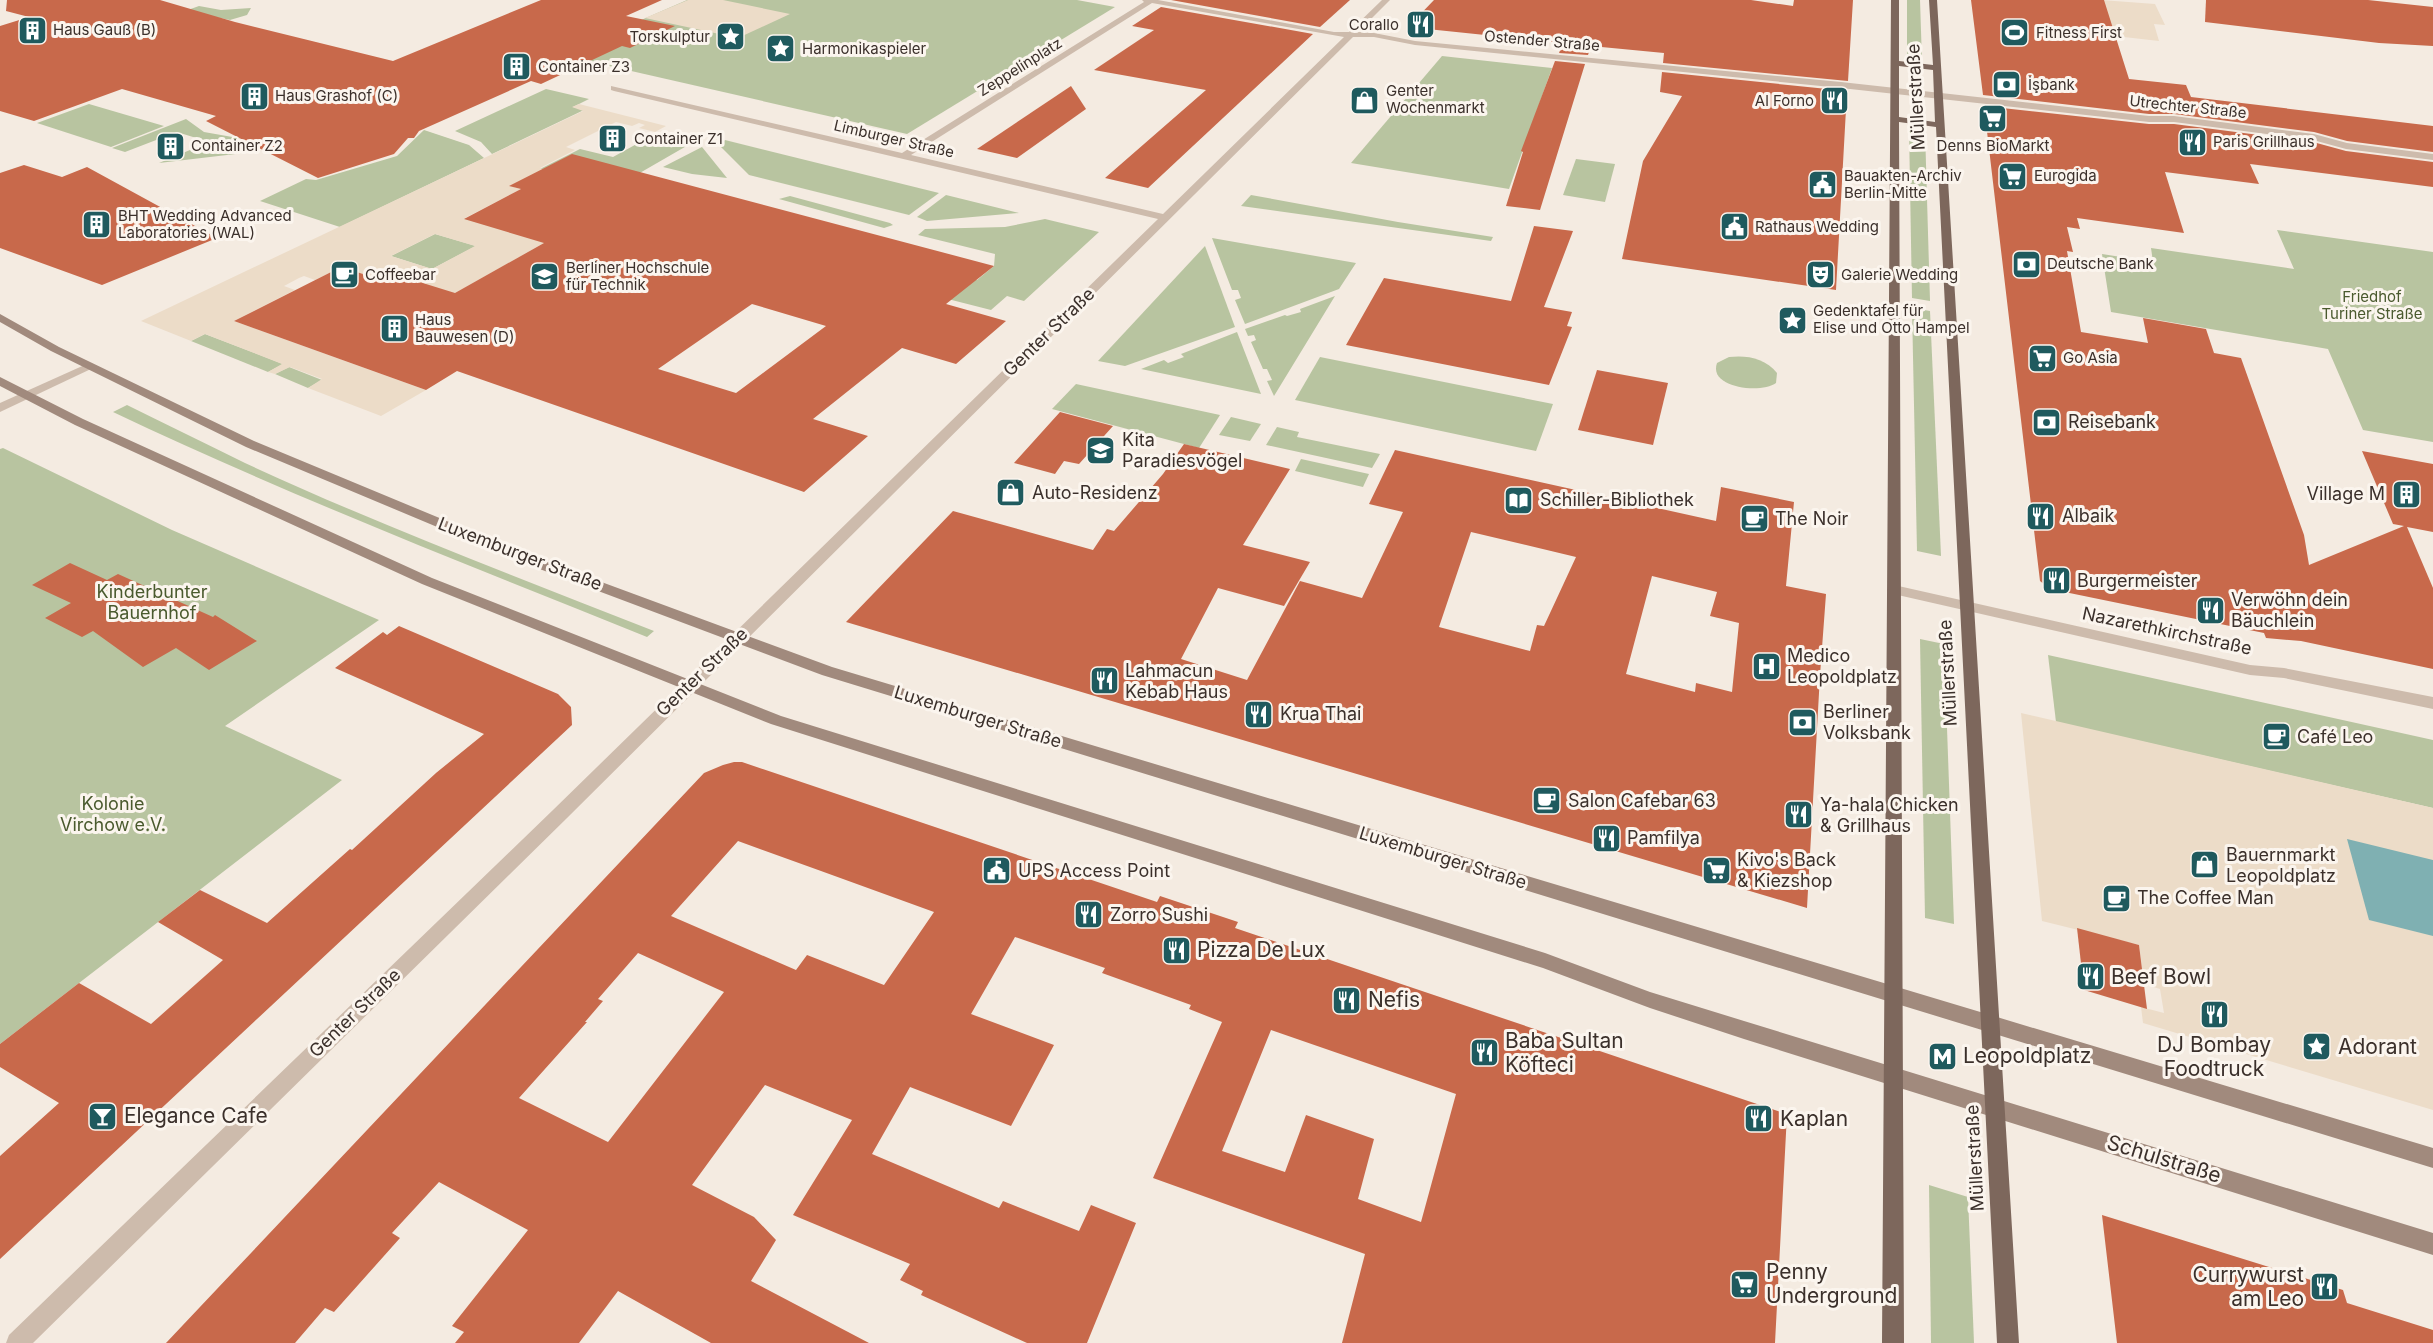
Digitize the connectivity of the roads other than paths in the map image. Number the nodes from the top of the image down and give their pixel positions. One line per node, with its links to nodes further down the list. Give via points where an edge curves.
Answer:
1 (1148, 0): 5 (street, Ostender Straße); 13 (street, Zeppelinplatz)
2 (1386, 0): 5 (street, Genter Straße)
3 (1895, 0): 6 (main road, Müllerstraße)
4 (1934, 0): 7 (main road, Müllerstraße)
5 (1350, 34): 9 (street, Ostender Straße); 15 (street, Genter Straße)
6 (1894, 63): 7 (main road); 9 (main road, Müllerstraße)
7 (1937, 68): 10 (main road, Müllerstraße)
8 (615, 88): 13 (street, Limburger Straße)
9 (1894, 90): 10 (street, Ostender Straße); 11 (main road, Müllerstraße)
10 (1939, 95): 12 (main road, Müllerstraße); 14 (street, Utrechter Straße, via 2303,135 2346,146)
11 (1894, 119): 12 (main road); 21 (main road, Müllerstraße)
12 (1940, 125): 22 (main road, Müllerstraße)
13 (903, 156): 15 (street, Limburger Straße)
14 (2433, 157)
15 (1167, 218): 23 (street, Genter Straße)
16 (0, 317): 17 (main road, Luxemburger Straße)
17 (89, 366): 19 (street); 23 (main road, Luxemburger Straße, via 250,444 514,554)
18 (0, 381): 19 (main road)
19 (27, 395): 20 (street); 24 (main road, via 427,581)
20 (0, 408)
21 (1894, 590): 22 (street, Nazarethkirchstraße); 26 (main road, Müllerstraße)
22 (1966, 606): 25 (street, Nazarethkirchstraße, via 2250,670 2284,673); 27 (main road, Müllerstraße)
23 (739, 637): 24 (street, Genter Straße); 26 (main road, Luxemburger Straße, via 827,671)
24 (689, 685): 28 (main road, via 776,720 1545,961 1650,1000); 32 (street, Genter Straße)
25 (2433, 703)
26 (1893, 994): 27 (main road, Luxemburger Straße); 28 (main road, Müllerstraße)
27 (1990, 1025): 29 (main road, Müllerstraße); 30 (main road)
28 (1894, 1076): 29 (main road, Schulstraße); 33 (main road, Müllerstraße)
29 (1995, 1107): 31 (main road, Schulstraße); 34 (main road, Müllerstraße)
30 (2433, 1158)
31 (2433, 1244)
32 (16, 1343)
33 (1893, 1343)
34 (2008, 1343)

